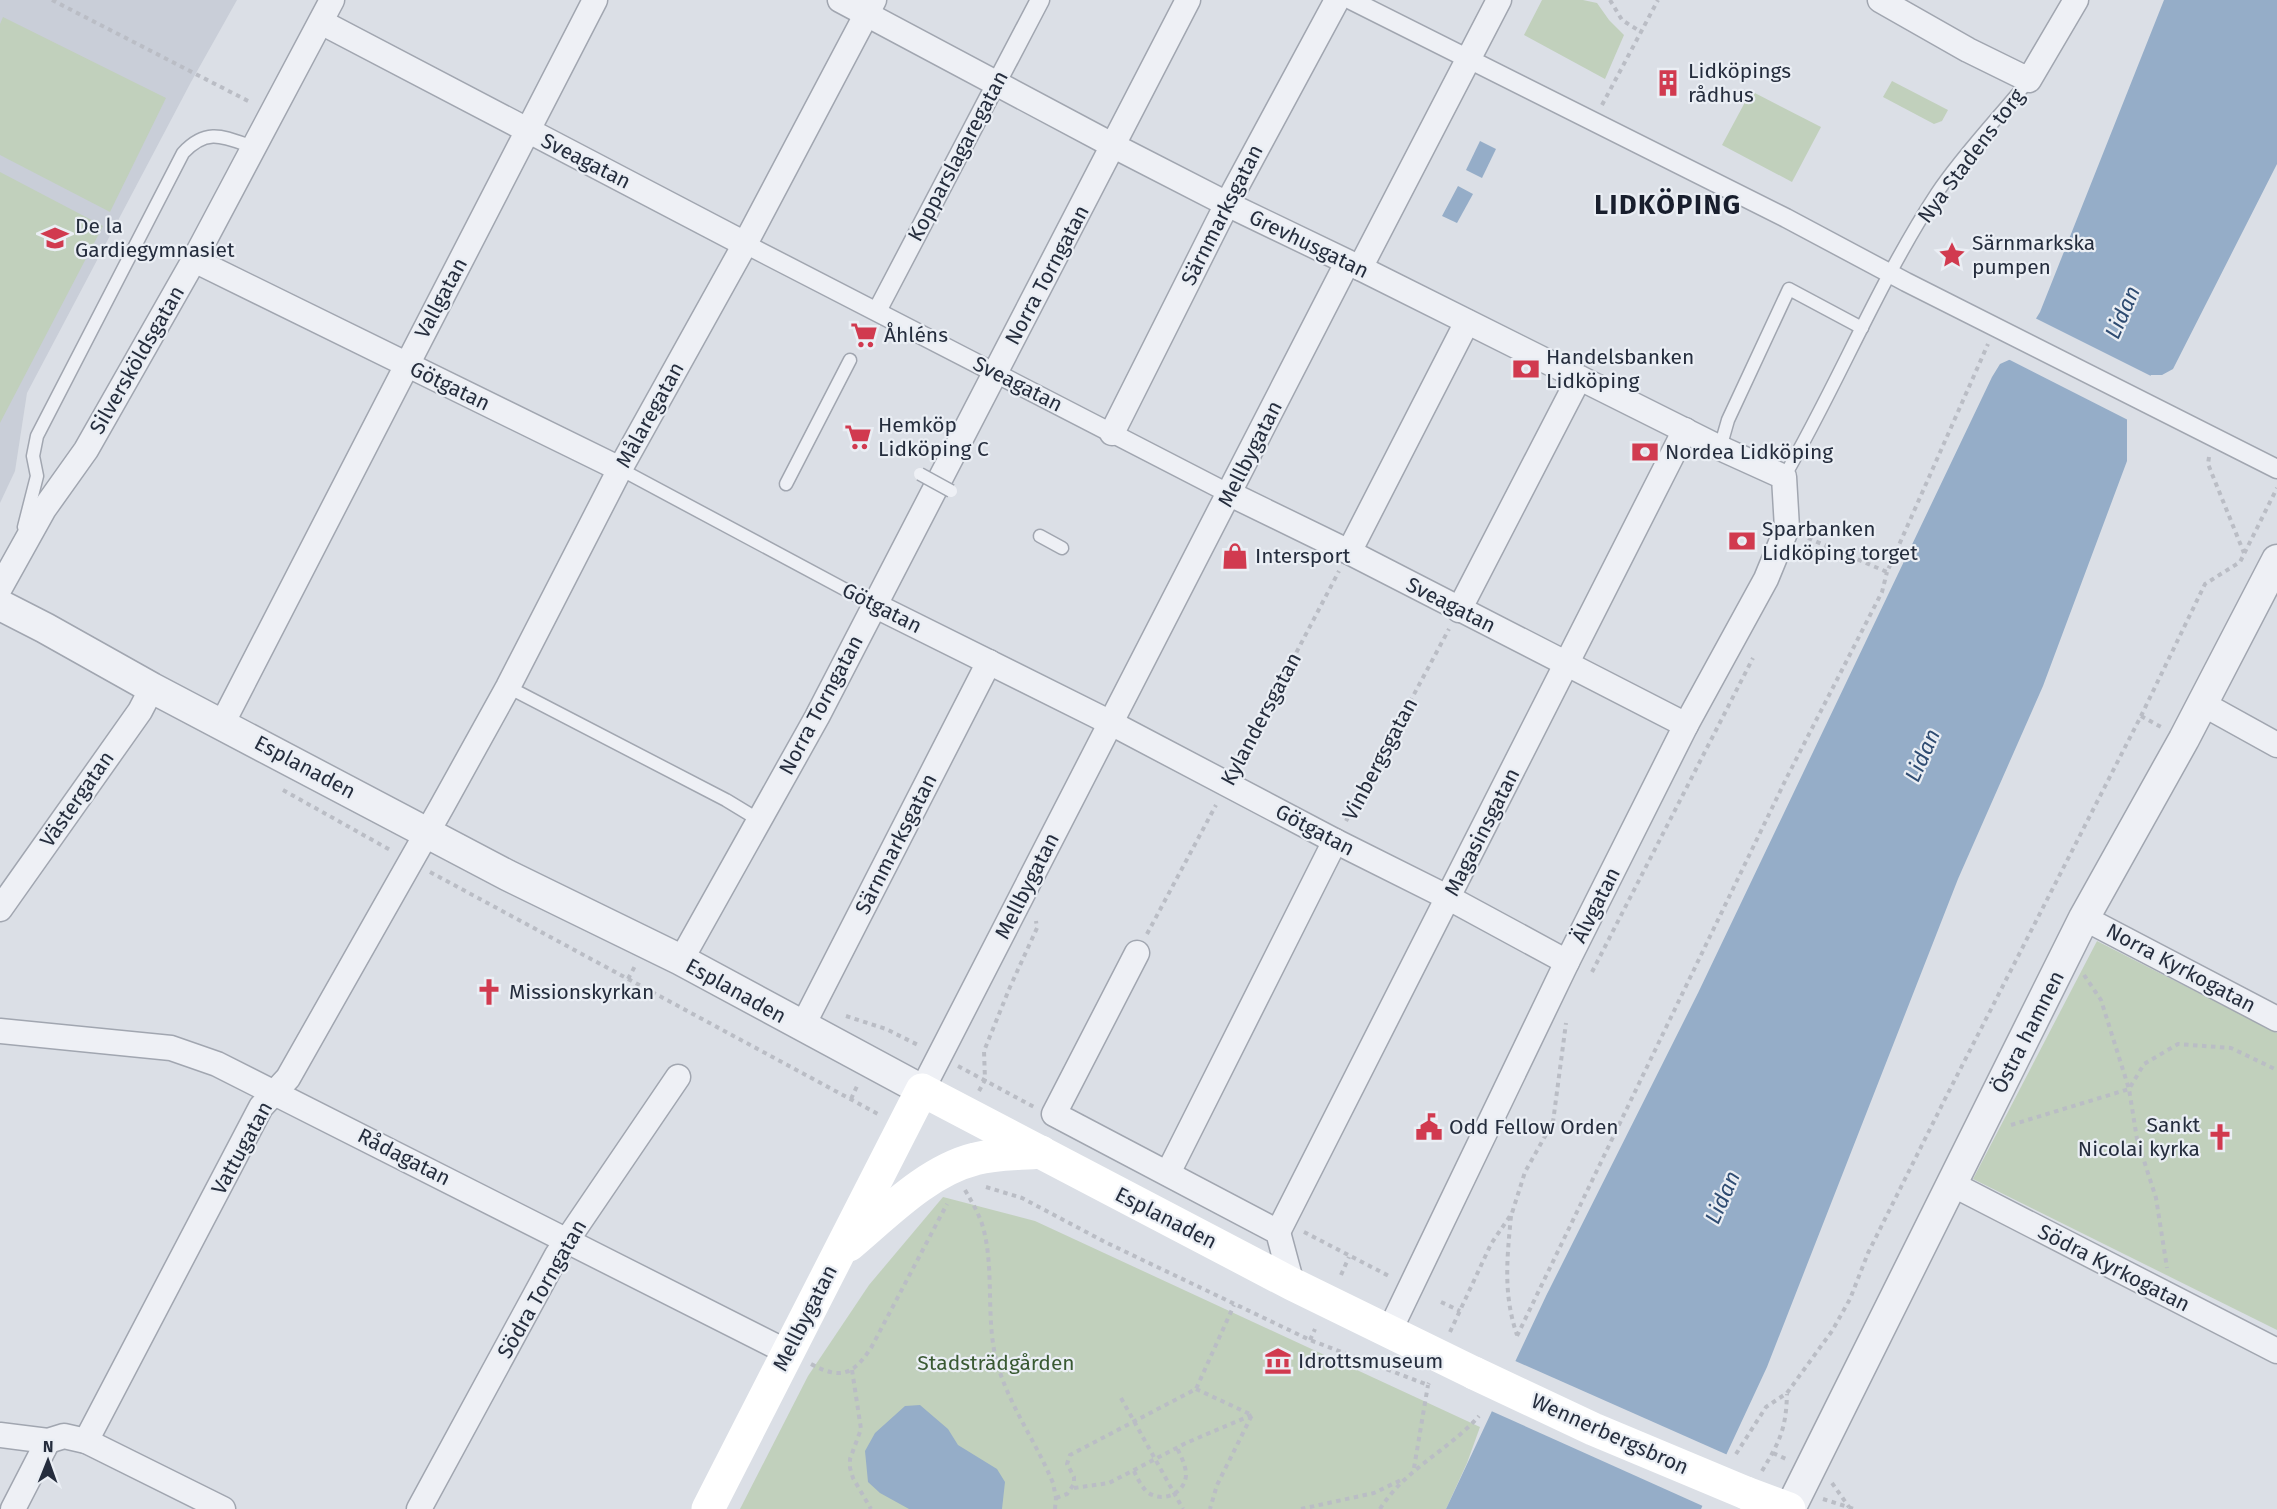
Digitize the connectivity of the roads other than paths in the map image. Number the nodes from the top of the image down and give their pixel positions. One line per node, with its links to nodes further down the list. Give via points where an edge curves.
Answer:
1 (332, 0): 12 (street, Silversköldsgatan)
2 (595, 0): 16 (street, Vallgatan)
3 (840, 0): 11 (street, Grevhusgatan)
4 (1040, 0): 15 (street, Kopparslagaregatan)
5 (1188, 0): 17 (street, Norra Torngatan)
6 (1337, 0): 19 (street, Särnmarksgatan)
7 (1351, 0): 13 (street)
8 (1499, 0): 13 (street, Mellbygatan)
9 (2076, 0): 14 (street)
10 (1895, 4): 14 (street, Nya Stadens torg)
11 (870, 7): 15 (street, Grevhusgatan); 20 (street, Målaregatan)
12 (321, 22): 16 (street, Sveagatan); 18 (street, Silversköldsgatan)
13 (1473, 61): 22 (street, Mellbygatan); 23 (street)
14 (2029, 80): 23 (lane, Nya Stadens torg, via 1938,192)
15 (996, 83): 17 (street, Grevhusgatan); 24 (street, Kopparslagaregatan)
16 (529, 131): 20 (street, Sveagatan); 28 (street, Vallgatan)
17 (1114, 146): 19 (street, Grevhusgatan); 29 (street, Norra Torngatan)
18 (253, 147): 21 (street, Silversköldsgatan); 44 (lane, via 223,136 211,136 194,141 183,153 37,436 33,456 37,476)
19 (1227, 204): 22 (street, Grevhusgatan); 32 (street, Särnmarksgatan)
20 (745, 244): 24 (street, Sveagatan); 34 (street, Målaregatan)
21 (194, 260): 28 (street, Götgatan); 44 (street, Silversköldsgatan, via 86,450 44,509)
22 (1354, 266): 25 (street, Grevhusgatan); 40 (street, Mellbygatan)
23 (1890, 273): 26 (lane, Nya Stadens torg); 35 (street)
24 (877, 311): 29 (street, Sveagatan)
25 (1467, 322): 30 (street, Grevhusgatan); 43 (street)
26 (1862, 328): 33 (lane, via 1790,289 1728,420); 37 (lane, Nya Stadens torg)
27 (850, 360): 38 (lane)
28 (406, 365): 34 (street, Götgatan); 56 (street, Vallgatan)
29 (996, 373): 32 (street, Sveagatan); 47 (street, Norra Torngatan)
30 (1579, 378): 31 (street, Grevhusgatan); 49 (street)
31 (1685, 430): 33 (street, Grevhusgatan); 51 (street, Magasinsgatan)
32 (1112, 433): 40 (street, Sveagatan)
33 (1720, 448): 37 (street, Grevhusgatan)
34 (620, 469): 47 (lane, Götgatan); 52 (street, Målaregatan)
35 (2277, 469)
36 (920, 474): 39 (lane, bridge)
37 (1784, 477): 57 (street, Älvgatan, via 1797,533 1766,579)
38 (786, 484)
39 (951, 491)
40 (1230, 494): 43 (street, Sveagatan); 55 (street, Mellbygatan)
41 (1040, 536): 42 (lane)
42 (1062, 548)
43 (1349, 552): 49 (street, Sveagatan)
44 (16, 558): 46 (street, Silversköldsgatan)
45 (2273, 577): 54 (street, Östra hamnen)
46 (0, 588)
47 (874, 604): 50 (street, Götgatan); 59 (street, Norra Torngatan)
48 (0, 605): 53 (street, Esplanaden)
49 (1459, 610): 51 (street, Sveagatan)
50 (989, 662): 55 (street, Götgatan); 69 (street, Särnmarksgatan)
51 (1566, 664): 57 (street, Sveagatan); 62 (street, Magasinsgatan)
52 (508, 687): 59 (lane); 60 (street, Målaregatan)
53 (152, 688): 56 (street, Esplanaden); 63 (street, Västergatan, via 140,711)
54 (2203, 704): 58 (street); 64 (street, Östra hamnen)
55 (1111, 723): 61 (street, Götgatan); 72 (street, Mellbygatan)
56 (222, 724): 60 (street, Esplanaden)
57 (1686, 725): 67 (street, Älvgatan)
58 (2277, 745)
59 (759, 820): 66 (street, Norra Torngatan)
60 (428, 831): 66 (street, Esplanaden, via 507,875); 73 (street, Vattugatan, via 288,1078)
61 (1335, 841): 62 (street, Götgatan); 75 (street, Vinbergsgatan)
62 (1449, 898): 67 (street, Götgatan); 77 (street, Magasinsgatan)
63 (0, 909)
64 (2084, 918): 68 (street, Norra Kyrkogatan); 76 (street, Östra hamnen)
65 (1137, 953): 75 (street, via 1054,1114)
66 (681, 960): 69 (street, Esplanaden)
67 (1567, 962): 81 (street, Älvgatan)
68 (2277, 1019)
69 (802, 1027): 72 (street, Esplanaden)
70 (0, 1031): 73 (street, Rådagatan, via 171,1048)
71 (678, 1077): 78 (street, Södra Torngatan)
72 (921, 1090): 74 (main road, Esplanaden); 79 (main road, Mellbygatan)
73 (274, 1091): 78 (street, Rådagatan); 87 (street, Vattugatan, via 261,1107)
74 (1041, 1152): 79 (main road, via 976,1158 954,1166 924,1184); 80 (main road, Esplanaden)
75 (1168, 1173): 77 (street)
76 (1952, 1184): 82 (street, Södra Kyrkogatan); 92 (street, Östra hamnen)
77 (1281, 1227): 80 (street)
78 (567, 1240): 83 (street, Rådagatan); 90 (street, Södra Torngatan)
79 (837, 1256): 83 (main road, Mellbygatan)
80 (1292, 1284): 81 (main road, Esplanaden)
81 (1389, 1332): 84 (main road, Esplanaden, via 1434,1371)
82 (2277, 1351)
83 (787, 1352): 91 (main road, Mellbygatan)
84 (1474, 1373): 92 (main road, Wennerbergsbron, bridge, via 1593,1429 1752,1486)
85 (0, 1435): 86 (street)
86 (48, 1441): 87 (street, via 64,1436); 88 (street)
87 (86, 1441): 89 (street)
88 (13, 1509)
89 (223, 1509)
90 (419, 1509)
91 (708, 1509)
92 (1789, 1509)

